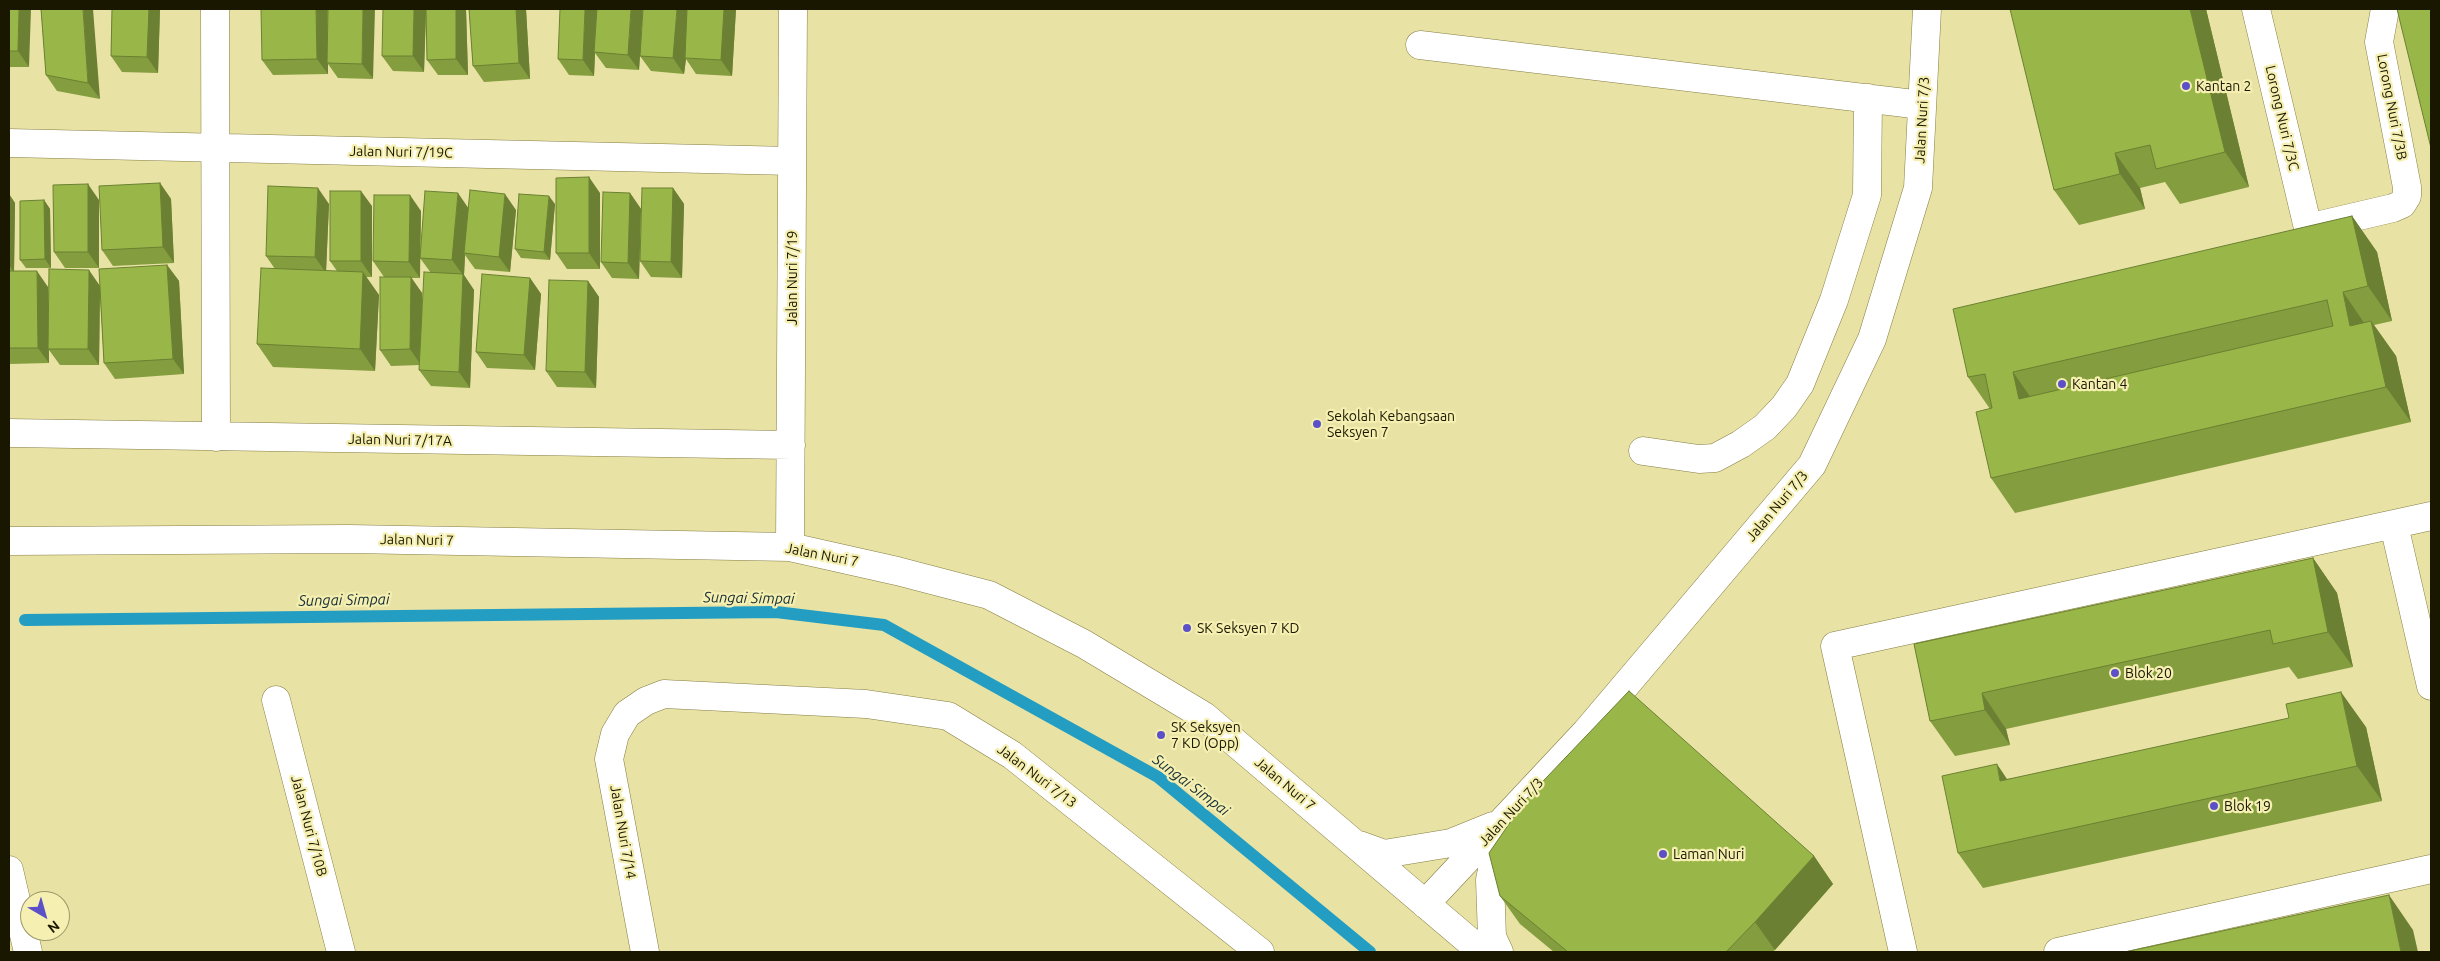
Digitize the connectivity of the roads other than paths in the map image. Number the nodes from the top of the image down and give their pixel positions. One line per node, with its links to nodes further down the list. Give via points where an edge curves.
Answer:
1 (215, 9): 10 (street)
2 (793, 9): 11 (street, Jalan Nuri 7/19)
3 (1927, 9): 8 (street, Jalan Nuri 7/3)
4 (2256, 9): 12 (street, Lorong Nuri 7/3C)
5 (2385, 9): 12 (street, Lorong Nuri 7/3B, via 2379,42 2407,196 2394,208)
6 (1420, 45): 7 (street)
7 (1868, 98): 8 (street); 17 (street, via 1867,195 1834,300 1800,384 1766,427 1716,458 1699,459)
8 (1922, 105): 25 (street, Jalan Nuri 7/3, via 1918,188 1872,339 1812,465 1586,732)
9 (9, 143): 10 (street, Jalan Nuri 7/19C)
10 (216, 147): 11 (street, Jalan Nuri 7/19C); 15 (street)
11 (792, 161): 16 (street, Jalan Nuri 7/19)
12 (2308, 228): 13 (street)
13 (2279, 235)
14 (9, 432): 15 (street, Jalan Nuri 7/17A)
15 (216, 437): 16 (street, Jalan Nuri 7/17A)
16 (790, 445): 21 (street, Jalan Nuri 7/19)
17 (1643, 450)
18 (2431, 516): 19 (street)
19 (2394, 525): 22 (street); 36 (street, via 1835,646)
20 (9, 541): 21 (street, Jalan Nuri 7, via 349,539)
21 (790, 547): 26 (street, Jalan Nuri 7, via 989,594 1084,644 1204,716)
22 (2431, 686)
23 (276, 700): 31 (street, Jalan Nuri 7/10B)
24 (627, 714): 32 (street, Jalan Nuri 7/14, via 615,734 609,759); 33 (street, Jalan Nuri 7/13, via 664,694 866,704 948,716 1012,755)
25 (1501, 823): 26 (street, via 1451,843 1384,854); 29 (street, Jalan Nuri 7/3); 35 (street, via 1490,880 1492,938)
26 (1353, 842): 29 (street, Jalan Nuri 7)
27 (9, 870): 30 (street)
28 (2431, 870): 37 (street)
29 (1425, 904): 34 (street, Jalan Nuri 7)
30 (28, 952)
31 (341, 952)
32 (644, 952)
33 (1260, 952)
34 (1482, 952)
35 (1499, 952)
36 (1903, 952)
37 (2058, 952)

